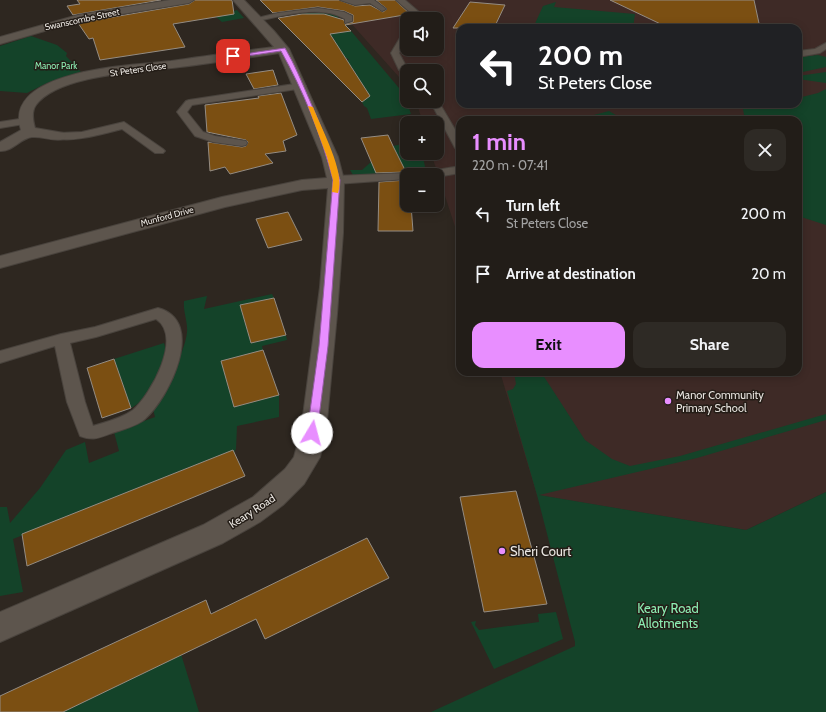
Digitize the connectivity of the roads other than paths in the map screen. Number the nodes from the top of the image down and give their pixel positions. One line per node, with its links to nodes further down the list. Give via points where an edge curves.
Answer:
1 (189, 0): 9 (street, Swanscombe Street, via 78,18)
2 (238, 0): 7 (street, Keary Road)
3 (344, 0): 5 (lane, via 354,3 371,1)
4 (400, 0): 6 (lane)
5 (382, 9)
6 (415, 12)
7 (257, 19): 8 (lane, via 323,10 342,14 349,18); 12 (street, Keary Road)
8 (348, 22)
9 (0, 41)
10 (400, 45): 14 (lane, via 395,53)
11 (826, 46): 13 (lane, via 817,51)
12 (283, 49): 15 (street, Keary Road); 18 (street, St Peters Close, via 112,72 70,81 49,89 33,100 26,110)
13 (802, 53)
14 (400, 64)
15 (301, 86): 21 (lane, via 189,103 182,112 199,134); 27 (street, Keary Road, via 330,157)
16 (439, 108): 20 (lane)
17 (0, 125): 18 (lane)
18 (27, 127): 19 (street); 22 (street)
19 (58, 136): 23 (lane, via 82,135 124,125)
20 (456, 140)
21 (242, 143)
22 (1, 148)
23 (159, 151)
24 (456, 170): 25 (lane)
25 (444, 173)
26 (400, 176): 27 (lane)
27 (336, 181): 28 (street, Munford Drive, via 222,202); 31 (street, Keary Road, via 324,346 311,443 299,470 274,497 224,529)
28 (0, 262)
29 (62, 339): 29 (lane, via 76,402 87,432 139,414 164,378 174,345 170,321 158,313 96,332); 30 (lane)
30 (0, 357)
31 (0, 627)

